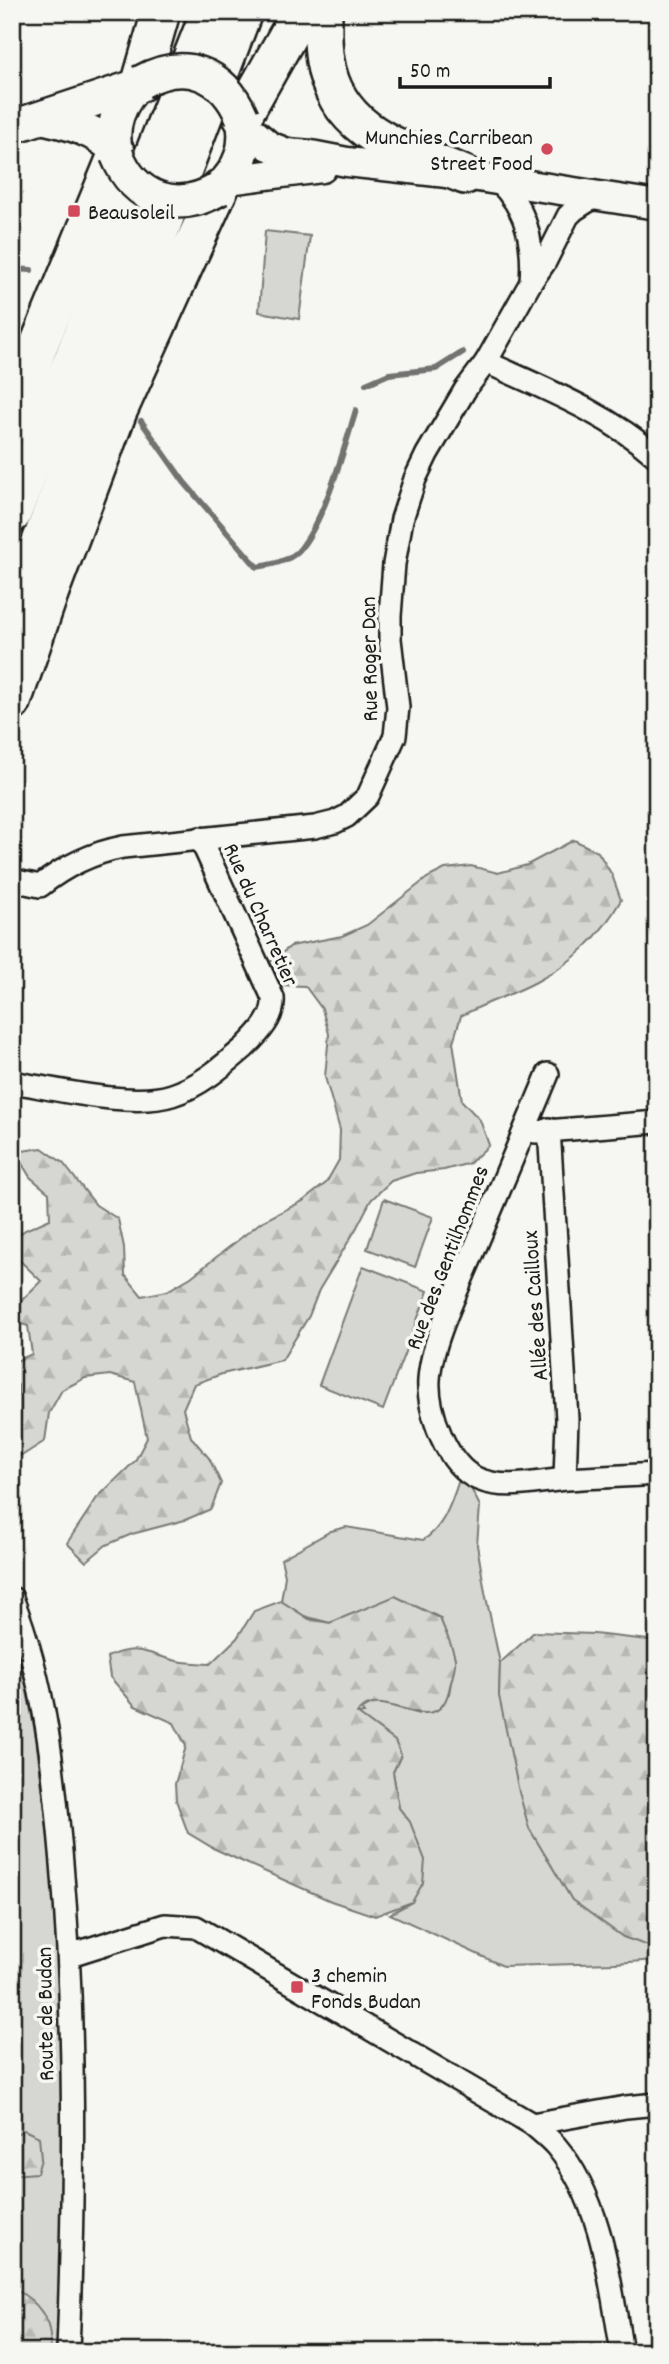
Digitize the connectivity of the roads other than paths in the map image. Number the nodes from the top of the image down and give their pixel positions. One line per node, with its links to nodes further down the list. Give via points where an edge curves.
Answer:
1 (161, 12): 6 (highway)
2 (211, 12): 20 (highway)
3 (243, 12): 21 (highway)
4 (301, 12): 8 (highway)
5 (323, 12): 12 (highway, via 327,69 347,114 382,140)
6 (138, 84): 7 (main road); 8 (main road, bridge, via 170,71 200,73 227,90); 10 (main road, via 115,122)
7 (45, 118): 9 (main road); 10 (main road, via 94,133)
8 (243, 121): 11 (street, via 278,151); 13 (main road, via 242,155)
9 (12, 127)
10 (116, 152): 13 (main road, bridge, via 128,177 159,198 196,200); 18 (highway)
11 (347, 162): 12 (street); 13 (street)
12 (481, 178): 14 (street); 16 (street, via 515,200 527,222)
13 (223, 185): 22 (highway, via 118,411)
14 (596, 196): 15 (street); 16 (street, Rue Roger Dan, via 568,216)
15 (657, 205)
16 (531, 282): 17 (street, Rue Roger Dan)
17 (486, 362): 19 (street, via 603,416); 23 (street, Rue Roger Dan, via 427,454 407,499 394,564 389,628 398,707 395,736 368,796 335,822 315,827)
18 (12, 425)
19 (657, 457)
20 (12, 514)
21 (12, 618)
22 (12, 702)
23 (200, 838): 24 (street, Rue Roger Dan, via 99,852 40,886); 26 (street, Rue du Charretier, via 273,998 260,1031 202,1080 156,1099 132,1100)
24 (12, 880)
25 (548, 1074): 29 (street, Rue des Gentilhommes)
26 (12, 1082)
27 (657, 1122): 28 (street)
28 (549, 1129): 29 (street); 31 (street, Allée des Cailloux, via 567,1419)
29 (523, 1134): 31 (street, Rue des Gentilhommes, via 454,1299 428,1382 437,1427 463,1471 479,1480 507,1485)
30 (657, 1474): 31 (street, Rue des Gentilhommes)
31 (565, 1479)
32 (12, 1598): 33 (street, Route de Budan, via 45,1708)
33 (70, 1955): 35 (street, via 165,1925 196,1927); 36 (street, Route de Budan, via 73,2215)
34 (657, 2104): 35 (street)
35 (532, 2124): 37 (street, via 556,2146 593,2211)
36 (68, 2352)
37 (622, 2352)

